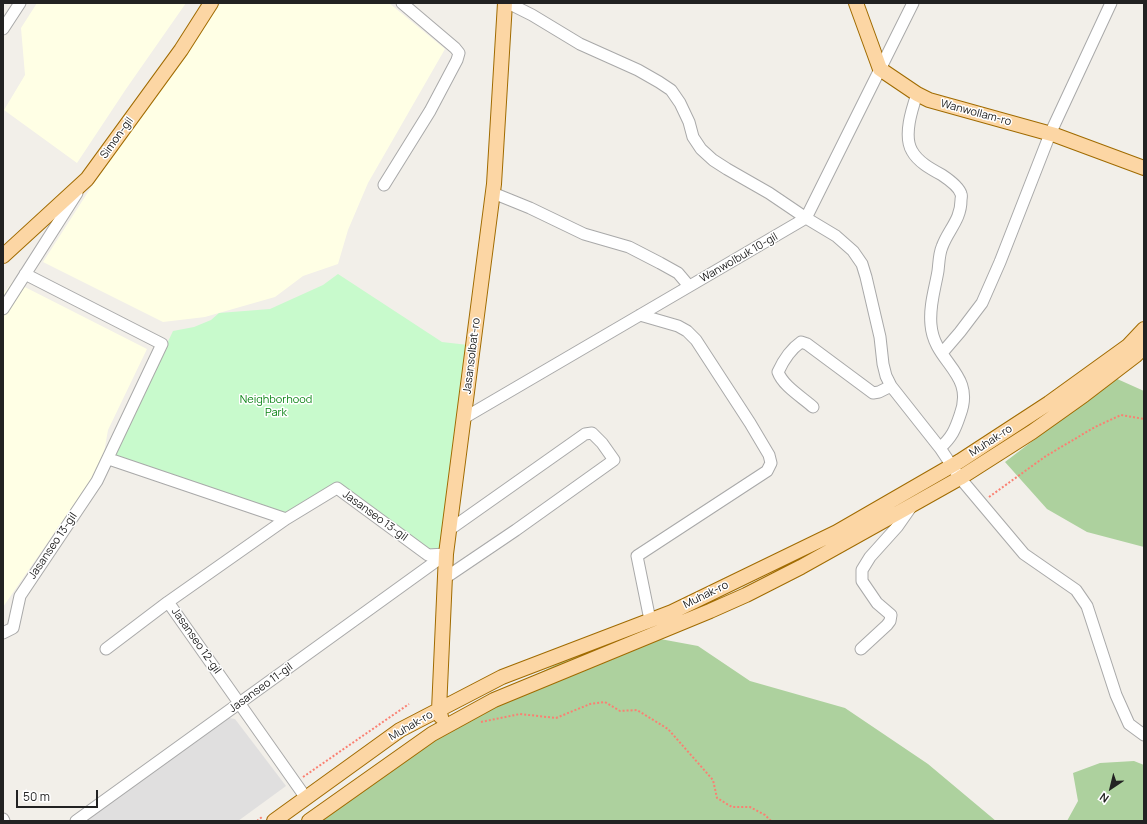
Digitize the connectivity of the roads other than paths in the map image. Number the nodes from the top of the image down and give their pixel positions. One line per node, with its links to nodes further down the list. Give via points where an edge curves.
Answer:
1 (20, 3): 9 (street)
2 (211, 3): 14 (main road, Simon-gil, via 181,50)
3 (402, 3): 15 (street, via 458,52 457,60 430,111)
4 (505, 3): 16 (main road, Jasansolbat-ro)
5 (508, 3): 17 (street, via 580,44 638,70 671,90 680,103 700,149 713,160)
6 (856, 3): 10 (main road)
7 (913, 3): 10 (street)
8 (1111, 3): 12 (street)
9 (3, 28)
10 (880, 69): 11 (main road, Wanwollam-ro); 17 (street)
11 (916, 94): 12 (main road, Wanwollam-ro, via 929,100); 27 (street, via 908,127 911,150 924,164 950,180 961,194 958,218 942,247 931,303 931,326 935,342)
12 (1050, 134): 13 (main road, Wanwollam-ro); 27 (street, via 982,303)
13 (1144, 168)
14 (84, 181): 18 (main road, Simon-gil); 19 (street)
15 (384, 185)
16 (493, 193): 20 (street, via 584,234 629,247 678,273); 30 (main road, Jasansolbat-ro)
17 (806, 218): 20 (street, Wanwolbuk 10-gil); 28 (street, via 845,243 862,264 880,337 883,364)
18 (3, 256)
19 (25, 274): 21 (street); 32 (street, Jasanseo 13-gil, via 162,344)
20 (689, 286): 22 (street, Wanwolbuk 10-gil)
21 (3, 309)
22 (640, 315): 30 (street, Wanwolbuk 10-gil); 41 (street, via 678,326 696,340 750,423 771,463 767,471 637,556)
23 (1144, 318): 25 (main road, Muhak-ro)
24 (1144, 329): 25 (main road, Muhak-ro)
25 (1128, 346): 33 (main road, Muhak-ro, via 1049,403)
26 (1144, 348): 34 (main road, Muhak-ro, via 1032,432)
27 (942, 353): 31 (street, via 959,377 964,390 964,405 951,438)
28 (891, 386): 29 (street, via 873,393 801,342 778,372 788,386); 31 (street)
29 (813, 407)
30 (464, 418): 37 (main road, Jasansolbat-ro)
31 (940, 448): 33 (street)
32 (108, 458): 36 (street); 42 (street, Jasanseo 13-gil, via 97,481 20,596 13,628)
33 (953, 466): 34 (street); 41 (main road, Muhak-ro, via 836,532 672,612)
34 (960, 478): 35 (main road, Muhak-ro); 48 (street, via 1024,554 1076,590 1087,606 1116,695 1129,724)
35 (912, 505): 44 (street, via 862,570 862,581 877,603 891,615 890,621); 47 (main road, Muhak-ro, via 746,595 494,700)
36 (286, 518): 38 (street, Jasanseo 13-gil, via 337,488 428,555); 40 (street, Jasanseo 13-gil)
37 (449, 530): 38 (main road, Jasansolbat-ro); 39 (street, via 585,434 592,433 614,460)
38 (446, 554): 39 (main road, Jasansolbat-ro); 45 (street, Jasanseo 11-gil)
39 (445, 578): 46 (main road, Jasansolbat-ro)
40 (168, 602): 43 (street, Jasanseo 12-gil); 45 (street, Jasanseo 12-gil)
41 (650, 620): 46 (main road, Muhak-ro, via 502,678)
42 (3, 634)
43 (106, 649)
44 (861, 649)
45 (240, 703): 49 (street, Jasanseo 12-gil); 50 (street, Jasanseo 11-gil)
46 (439, 710): 47 (main road); 49 (main road, Muhak-ro, via 400,730)
47 (445, 727): 52 (main road, Muhak-ro)
48 (1144, 735)
49 (306, 798): 51 (main road, Muhak-ro)
50 (76, 821)
51 (274, 821)
52 (309, 821)

